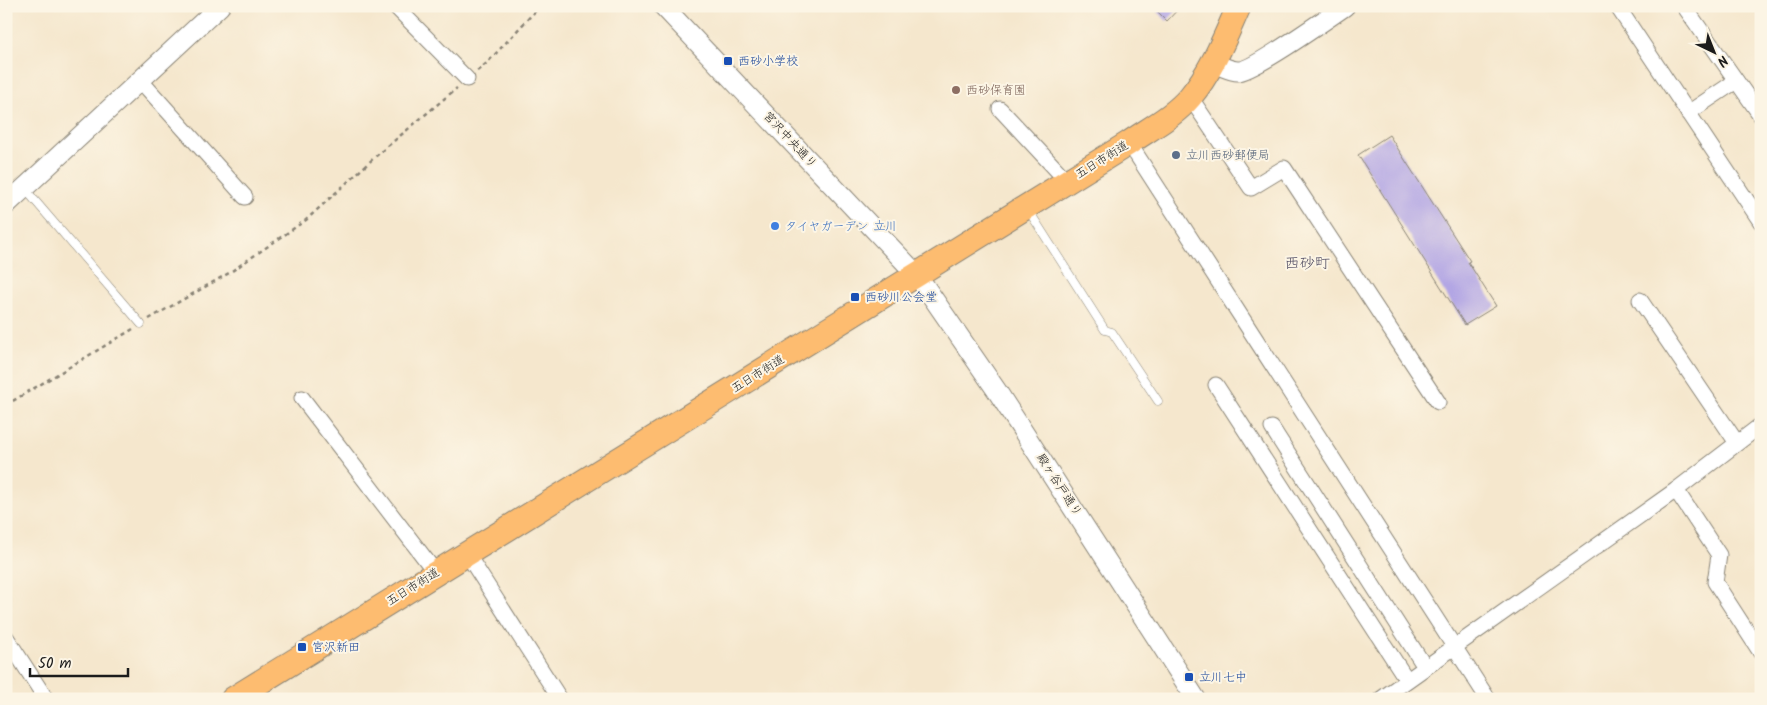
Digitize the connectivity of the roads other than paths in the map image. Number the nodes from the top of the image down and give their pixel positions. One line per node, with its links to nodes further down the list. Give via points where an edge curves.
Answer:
1 (220, 6): 9 (street)
2 (395, 6): 10 (street)
3 (663, 6): 23 (street, 宮沢中央通り)
4 (1239, 6): 8 (main road, 五日市街道)
5 (1345, 6): 8 (street, via 1244,70 1238,72)
6 (1617, 6): 14 (street)
7 (1684, 6): 11 (street)
8 (1212, 63): 12 (main road, 五日市街道)
9 (140, 80): 18 (street); 19 (street, via 206,146)
10 (467, 80)
11 (1736, 81): 14 (street); 15 (street)
12 (1190, 97): 16 (main road, 五日市街道); 29 (street, via 1251,188 1284,168)
13 (1000, 109): 17 (street)
14 (1688, 113): 22 (street)
15 (1761, 116)
16 (1129, 143): 17 (main road, 五日市街道); 39 (street)
17 (1067, 181): 21 (main road, 五日市街道)
18 (25, 188): 20 (street); 25 (lane)
19 (245, 196)
20 (6, 205)
21 (1026, 206): 23 (main road, 五日市街道); 28 (lane, via 1105,330 1112,332)
22 (1761, 222)
23 (916, 275): 36 (main road, 五日市街道); 46 (street, 殿ヶ谷戸通り, via 997,391)
24 (1640, 300): 32 (street)
25 (141, 324)
26 (1216, 385): 34 (street)
27 (302, 398): 37 (street)
28 (1158, 401)
29 (1438, 402)
30 (1761, 425): 32 (street)
31 (1272, 428): 33 (street)
32 (1737, 443): 35 (street)
33 (1299, 470): 34 (street); 41 (street)
34 (1279, 482): 42 (street)
35 (1676, 490): 39 (street); 40 (street, via 1719,555 1715,582)
36 (466, 554): 37 (main road, 五日市街道); 45 (street)
37 (436, 572): 44 (main road, 五日市街道)
38 (6, 637): 43 (street)
39 (1455, 645): 41 (street); 48 (street)
40 (1761, 653)
41 (1425, 667): 42 (street)
42 (1407, 680): 47 (street)
43 (46, 699)
44 (234, 699)
45 (560, 699)
46 (1196, 699)
47 (1381, 699)
48 (1488, 699)

